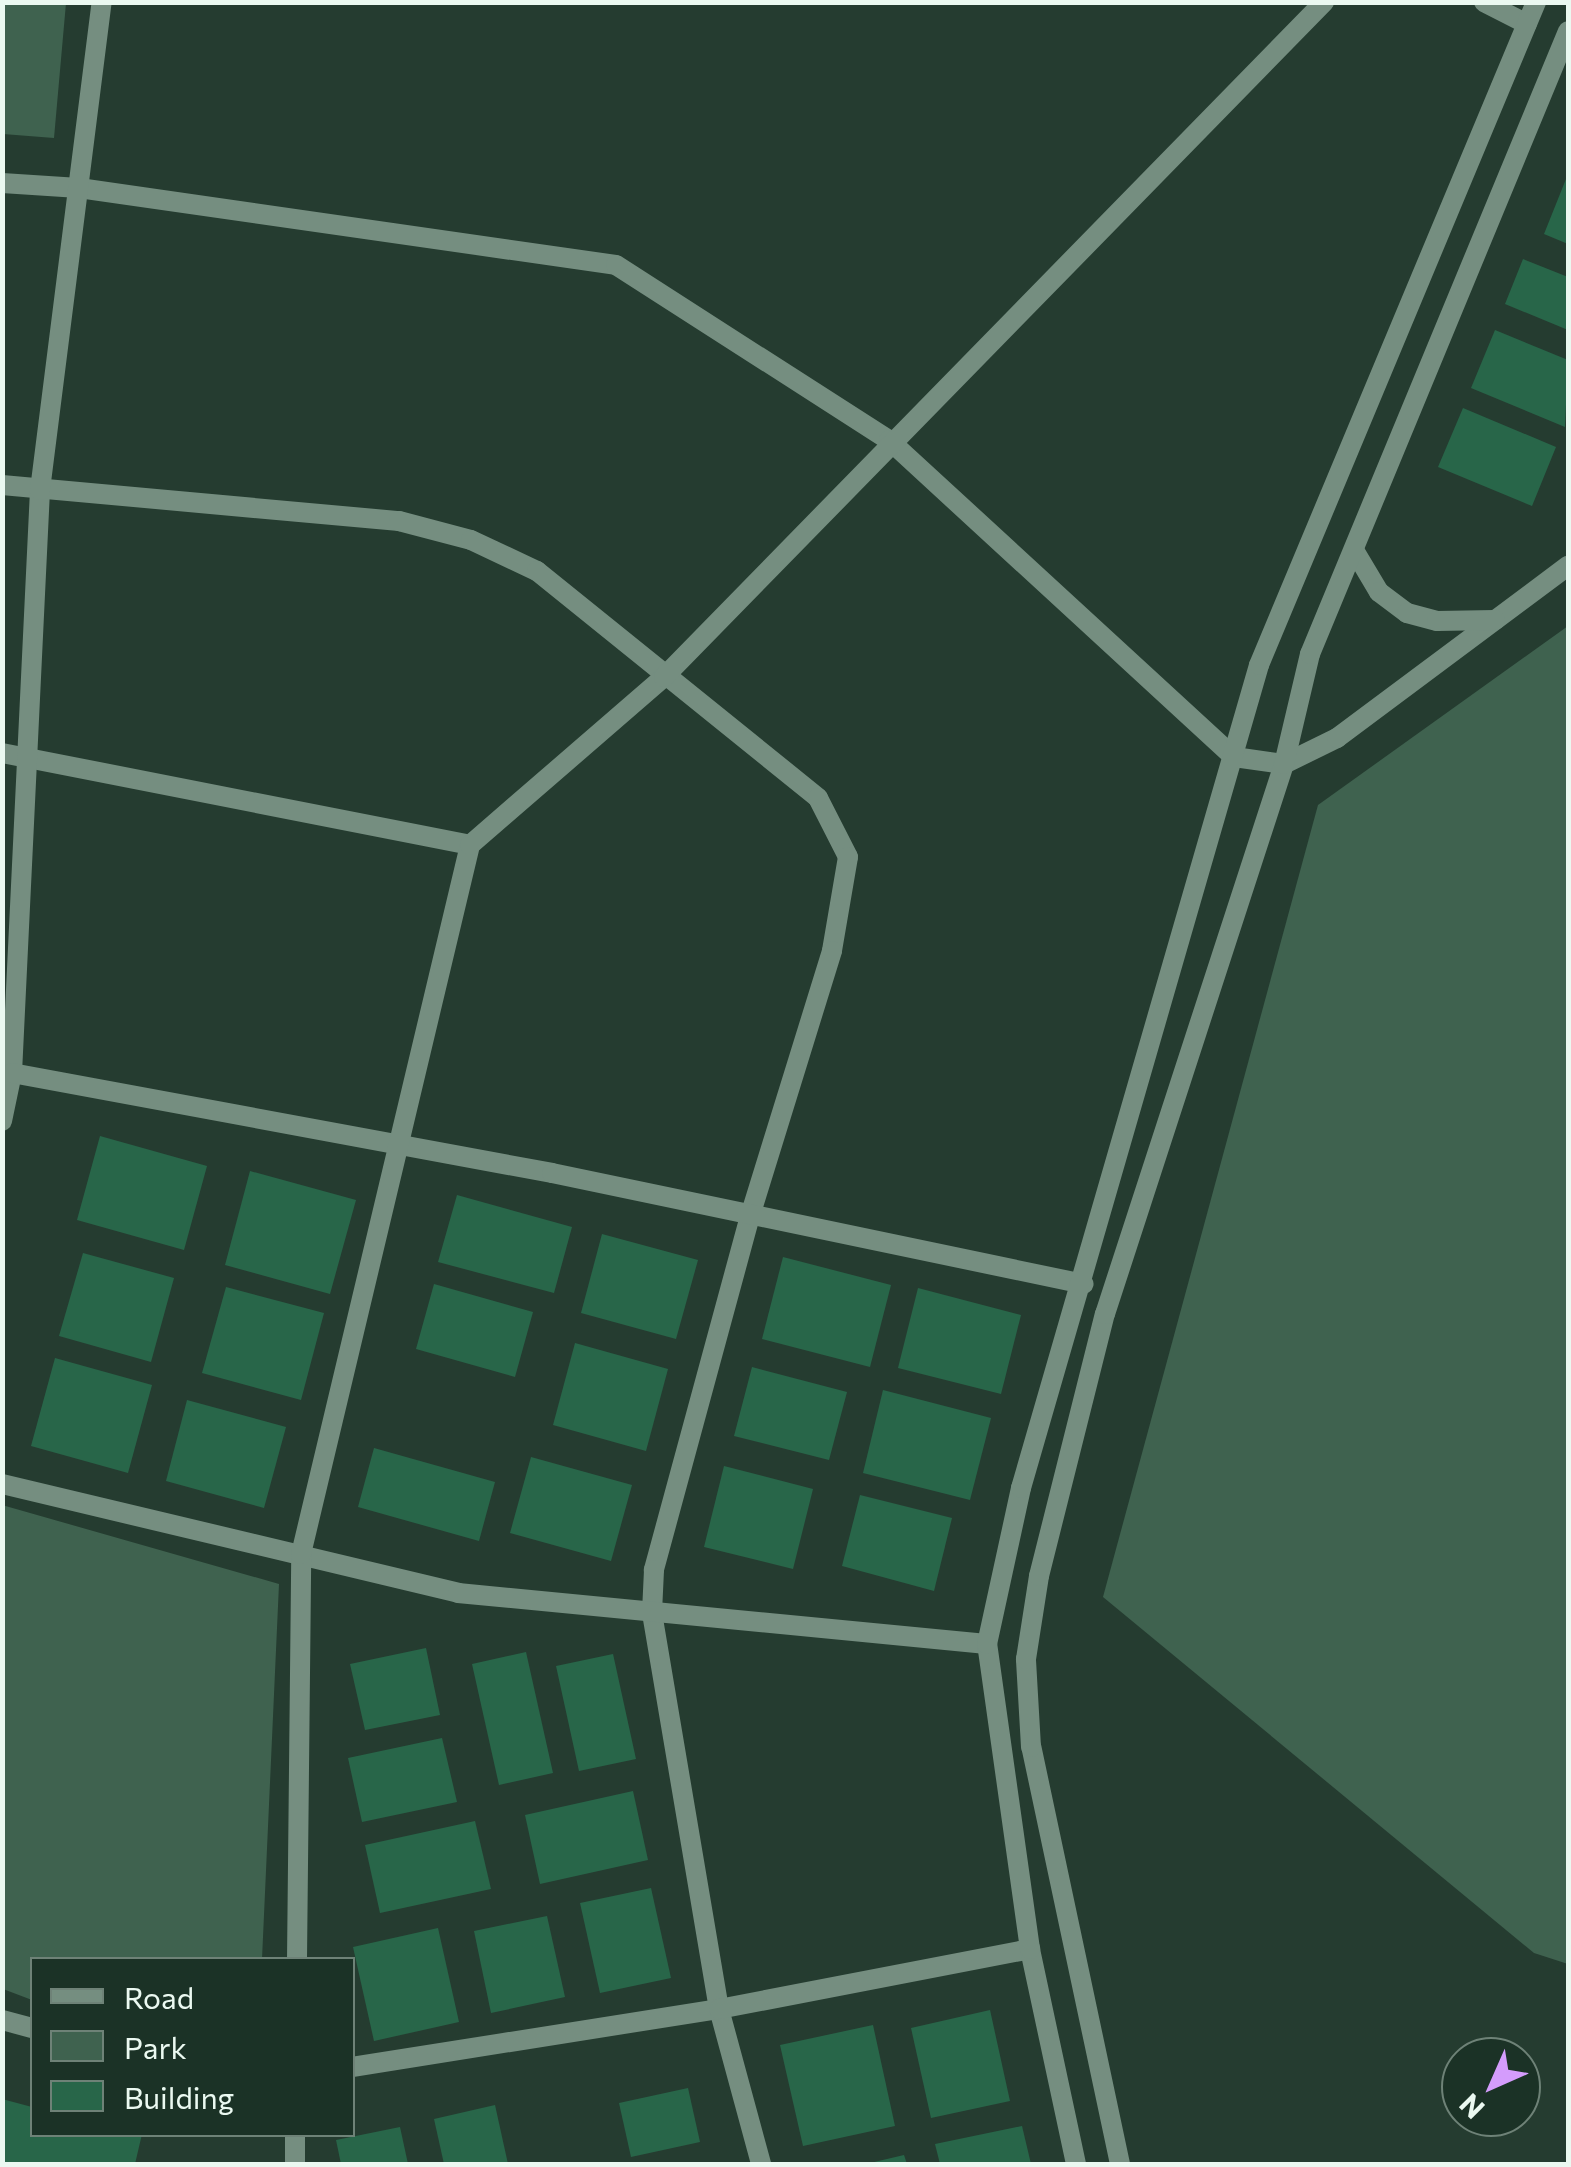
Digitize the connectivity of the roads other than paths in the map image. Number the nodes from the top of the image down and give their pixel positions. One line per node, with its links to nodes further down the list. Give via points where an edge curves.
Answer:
1 (102, 2): 8 (street)
2 (1324, 2): 9 (street)
3 (1484, 2): 5 (street)
4 (1536, 2): 5 (street)
5 (1527, 24): 18 (street, via 1259,664)
6 (1567, 38): 12 (street)
7 (2, 183): 8 (street)
8 (79, 188): 9 (street, via 616,265); 11 (street)
9 (889, 440): 15 (street); 18 (street)
10 (2, 484): 11 (street)
11 (40, 490): 15 (street, via 398,522 471,540 537,571); 17 (street)
12 (1354, 550): 14 (street, via 1379,592 1407,613 1437,621); 19 (street, via 1310,654)
13 (1568, 566): 14 (street)
14 (1495, 620): 19 (street, via 1336,738)
15 (664, 676): 20 (street); 24 (street, via 818,798 848,857 832,951)
16 (2, 752): 17 (street)
17 (27, 754): 20 (street); 21 (street)
18 (1234, 757): 19 (street); 25 (street)
19 (1284, 764): 40 (street, via 1105,1314 1039,1576 1026,1659 1031,1747)
20 (470, 845): 23 (street)
21 (7, 1072): 22 (street); 23 (street)
22 (2, 1122)
23 (395, 1144): 24 (street); 27 (street)
24 (750, 1216): 25 (street); 28 (street, via 654,1570)
25 (1084, 1284): 29 (street, via 1021,1488)
26 (2, 1484): 27 (street)
27 (301, 1554): 28 (street, via 458,1593); 31 (street)
28 (652, 1613): 29 (street); 32 (street)
29 (987, 1644): 30 (street)
30 (1030, 1949): 32 (street); 39 (street)
31 (297, 1957)
32 (720, 2010): 35 (street); 38 (street)
33 (2, 2020): 34 (street)
34 (30, 2027)
35 (355, 2068)
36 (295, 2137): 37 (street)
37 (295, 2164)
38 (761, 2164)
39 (1076, 2164)
40 (1120, 2164)

